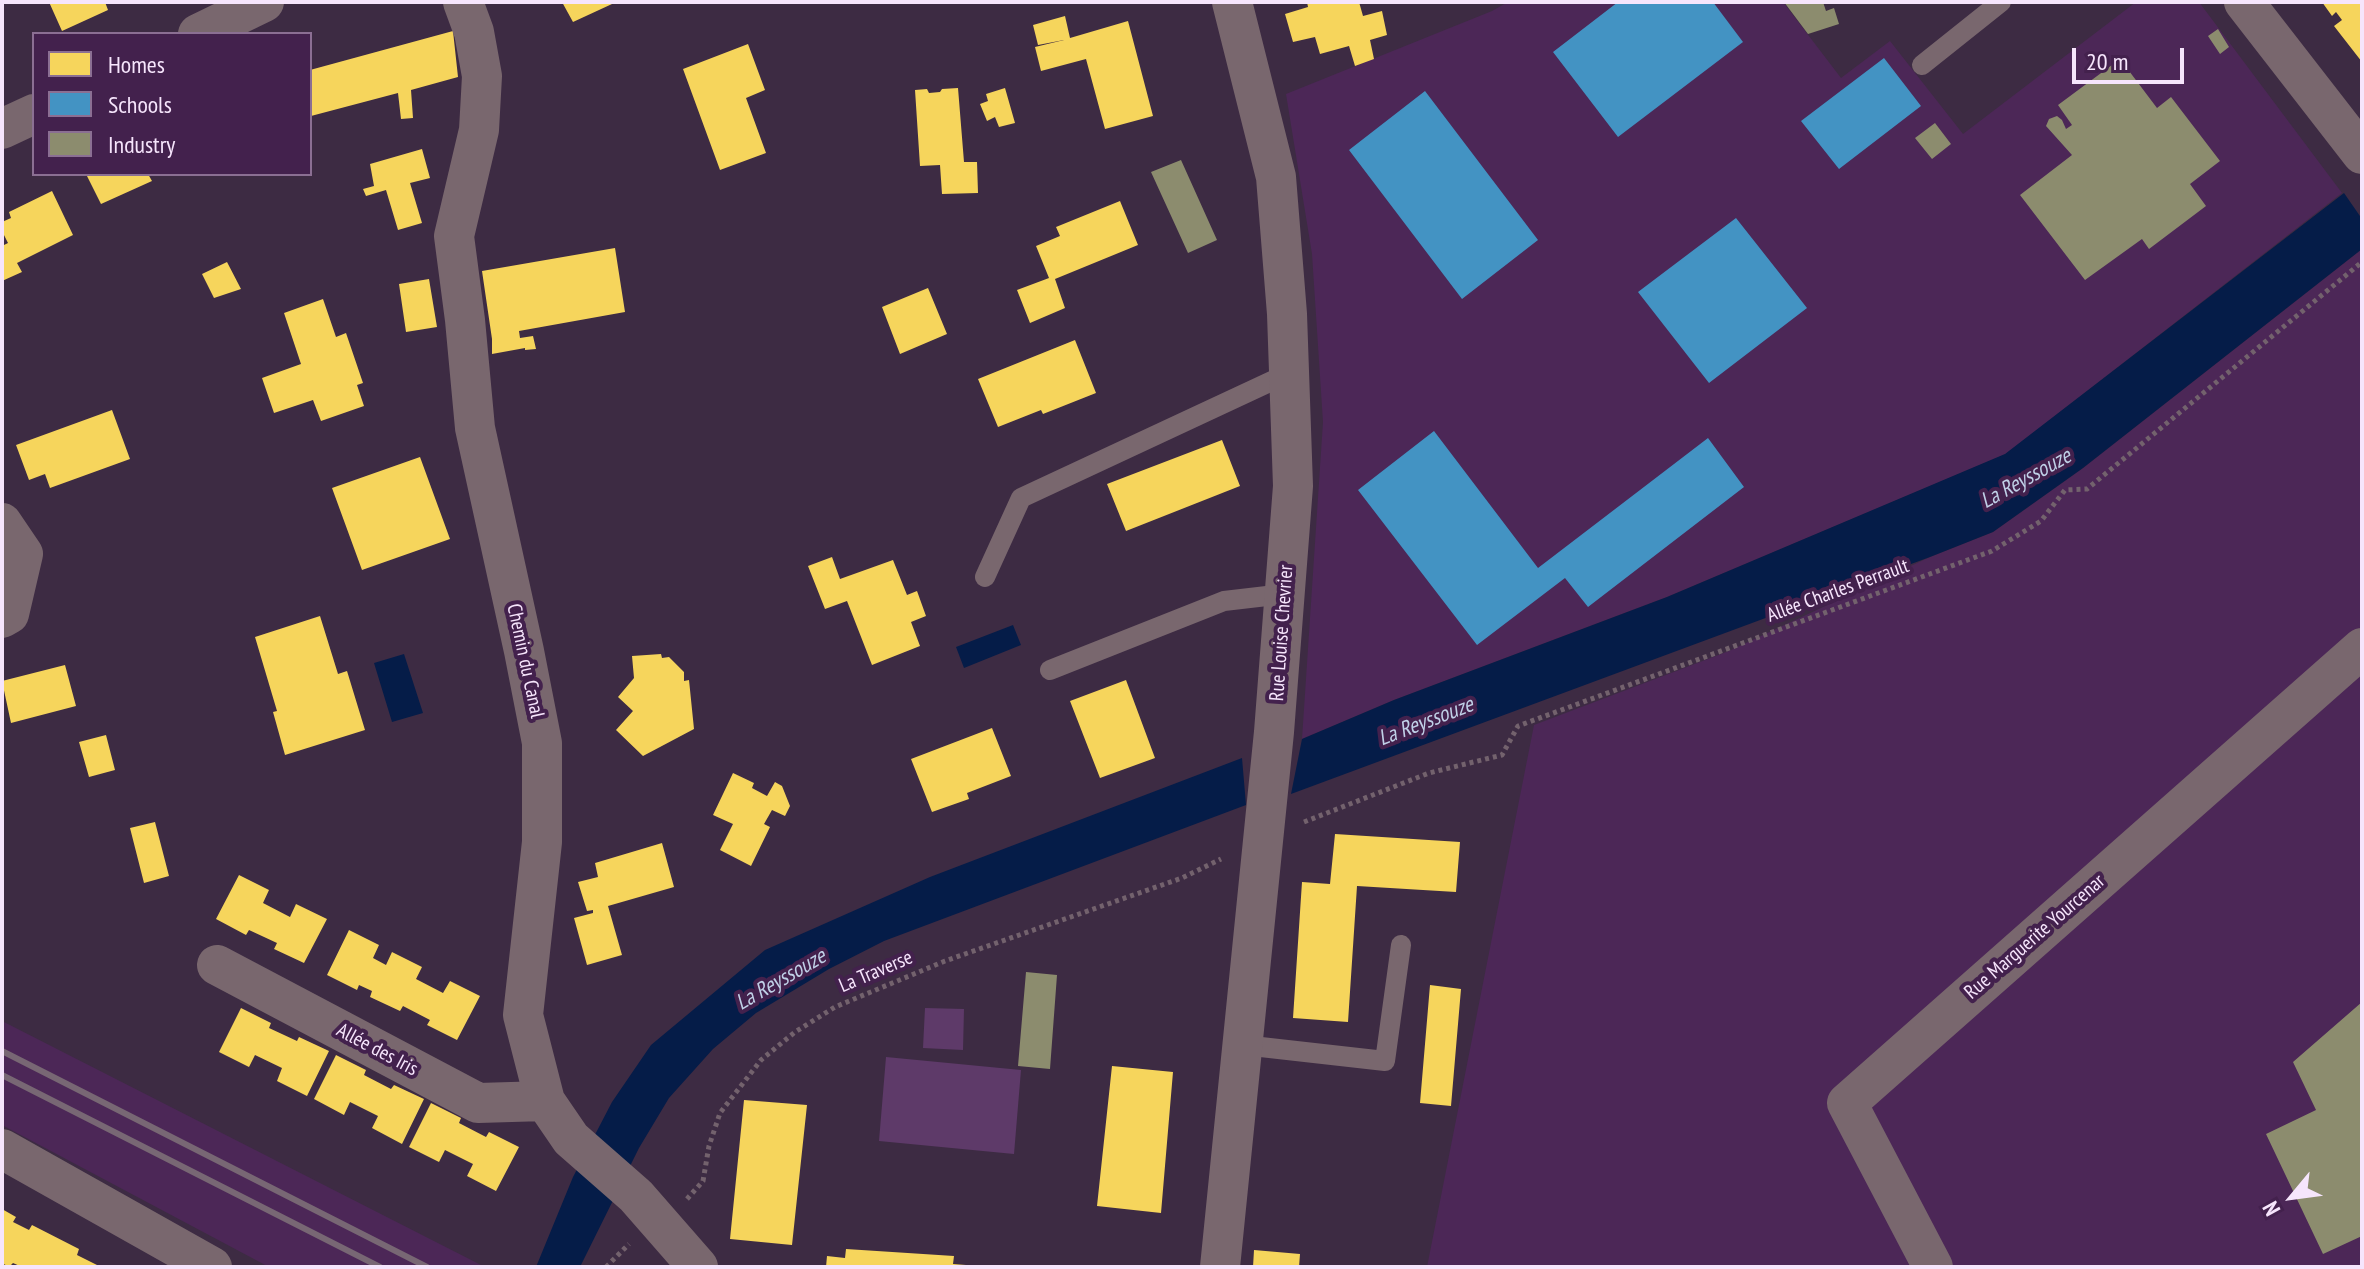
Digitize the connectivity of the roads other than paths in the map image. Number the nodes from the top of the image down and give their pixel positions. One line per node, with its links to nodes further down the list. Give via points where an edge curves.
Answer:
1 (264, 2): 6 (street)
2 (463, 2): 21 (street, Chemin du Canal, via 482,76 479,130 454,236 475,428 542,743 542,842 523,1015)
3 (1232, 2): 11 (street, Rue Louise Chevrier, via 1276,177)
4 (2001, 2): 7 (lane)
5 (2244, 2): 10 (street)
6 (202, 32)
7 (1922, 65)
8 (32, 115): 9 (street)
9 (2, 129)
10 (2362, 154)
11 (1289, 373): 13 (lane, via 1021,498); 14 (street, Rue Louise Chevrier, via 1293,486)
12 (2, 523): 15 (street, via 23,554 9,614)
13 (985, 577)
14 (1284, 594): 17 (lane, via 1224,601); 20 (street, Rue Louise Chevrier)
15 (2, 618)
16 (2362, 648): 26 (street, Rue Marguerite Yourcenar, via 1847,1103)
17 (1050, 670)
18 (1401, 945): 20 (lane, via 1385,1061)
19 (217, 965): 21 (street, Allée des Iris, via 478,1103)
20 (1243, 1045): 25 (street, Rue Louise Chevrier)
21 (545, 1101): 24 (street, Chemin du Canal, via 571,1139 646,1208)
22 (2, 1149): 23 (street)
23 (212, 1267)
24 (698, 1267)
25 (1220, 1267)
26 (1933, 1267)

